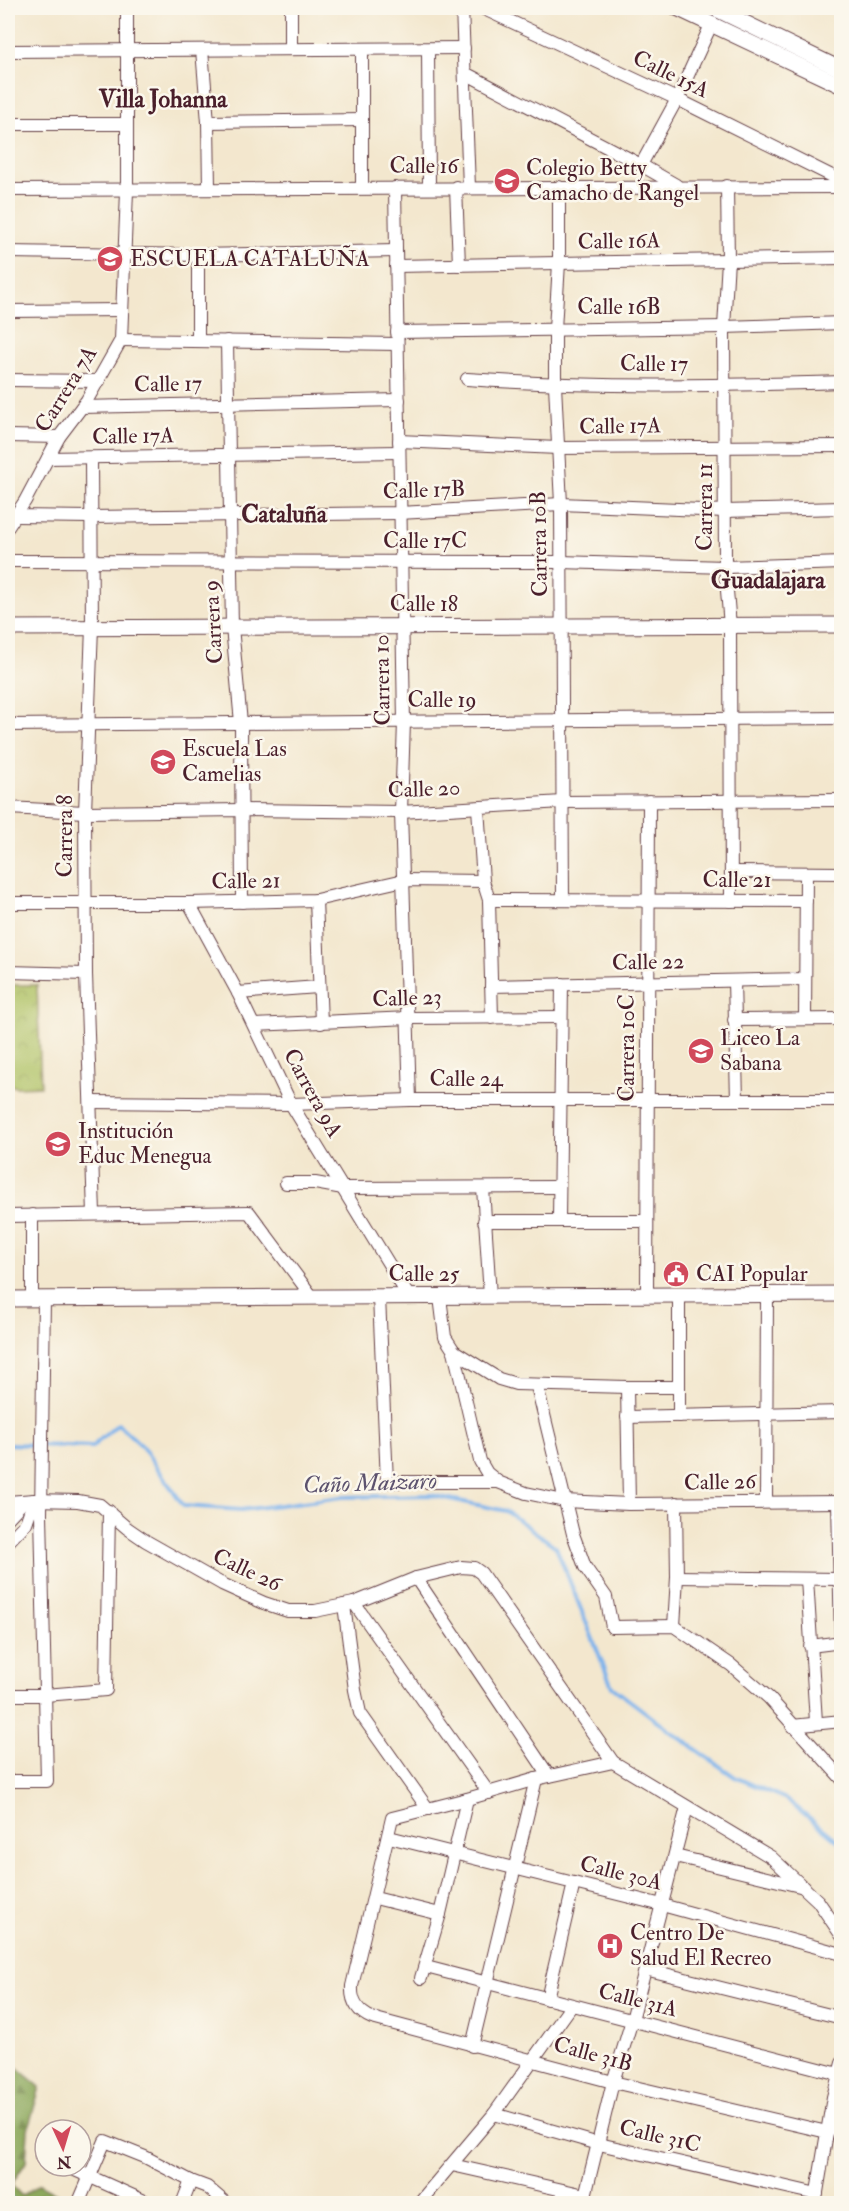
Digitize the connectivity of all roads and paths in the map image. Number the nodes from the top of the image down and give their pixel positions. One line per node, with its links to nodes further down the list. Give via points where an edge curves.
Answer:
1 (127, 8): 12 (street)
2 (291, 8): 9 (street)
3 (462, 8): 8 (street)
4 (482, 8): 18 (street, Calle 15A)
5 (677, 8): 7 (street)
6 (714, 8): 15 (street)
7 (711, 25): 17 (street); 18 (street)
8 (464, 48): 11 (street); 16 (street)
9 (291, 49): 10 (street); 13 (street)
10 (362, 49): 11 (street); 19 (street)
11 (428, 49): 27 (street)
12 (127, 50): 13 (street); 14 (street); 22 (street)
13 (202, 50): 20 (street)
14 (8, 51)
15 (842, 70)
16 (465, 73): 23 (street); 28 (street)
17 (842, 86)
18 (676, 99): 23 (street); 24 (street, Calle 15A)
19 (362, 120): 20 (street); 32 (street)
20 (208, 122): 31 (street)
21 (8, 124): 22 (street)
22 (127, 124): 35 (street)
23 (641, 165): 25 (street)
24 (842, 181)
25 (678, 186): 26 (street, Calle 16); 29 (street, Calle 16)
26 (727, 186): 30 (street, Calle 16); 41 (street, Carrera 11)
27 (429, 187): 28 (street, Calle 16); 33 (street, Calle 16)
28 (462, 187): 29 (street, Calle 16); 43 (street)
29 (559, 187): 42 (street, Carrera 10B)
30 (842, 187)
31 (209, 188): 32 (street, Calle 16); 35 (street, Calle 16)
32 (362, 188): 33 (street, Calle 16)
33 (395, 188): 36 (street, Carrera 10)
34 (8, 190): 35 (street, Calle 16)
35 (127, 191): 38 (street, Carrera 7A)
36 (396, 251): 39 (street); 44 (street, Carrera 10)
37 (8, 252): 38 (street)
38 (123, 253): 39 (street); 45 (street, Carrera 7A)
39 (198, 255): 52 (street)
40 (842, 258): 41 (street, Calle 16A)
41 (728, 260): 42 (street, Calle 16A); 48 (street, Carrera 11)
42 (559, 263): 43 (street, Calle 16A); 49 (street, Carrera 10B)
43 (459, 265): 44 (street, Calle 16A)
44 (396, 266): 50 (street, Carrera 10)
45 (121, 310): 46 (street); 51 (street, Carrera 7A)
46 (8, 311)
47 (842, 323): 48 (street, Calle 16B)
48 (724, 327): 49 (street, Calle 16B); 59 (street, Carrera 11)
49 (555, 329): 50 (street, Calle 16B); 58 (street, Carrera 10B)
50 (397, 338): 53 (street, Calle 16B); 60 (street, Carrera 10)
51 (121, 340): 52 (street, Calle 16B); 56 (street, Carrera 7A)
52 (198, 341): 53 (street, Calle 16B)
53 (227, 341): 61 (street, Carrera 9)
54 (467, 379): 58 (street, Calle 17)
55 (8, 380): 56 (street)
56 (99, 381): 62 (street, Carrera 7A)
57 (842, 382): 59 (street, Calle 17)
58 (555, 385): 59 (street, Calle 17); 68 (street, Carrera 10B)
59 (725, 386): 65 (street, Carrera 11)
60 (399, 400): 61 (street, Calle 17); 67 (street, Carrera 10)
61 (228, 404): 62 (street, Calle 17); 69 (street, Carrera 9)
62 (82, 407): 64 (street, Carrera 7A)
63 (8, 436): 64 (street)
64 (59, 437): 71 (street, Carrera 7A)
65 (726, 446): 66 (street, Calle 17A); 68 (street, Calle 17A); 74 (street, Carrera 11)
66 (842, 446)
67 (399, 447): 68 (street, Calle 17A); 69 (street, Calle 17A); 75 (street, Carrera 10)
68 (558, 448): 72 (street, Carrera 10B)
69 (229, 455): 70 (street, Calle 17A); 76 (street, Carrera 9)
70 (91, 458): 71 (street, Calle 17A); 78 (street, Carrera 8)
71 (48, 459): 77 (street, Carrera 7A)
72 (561, 504): 74 (street, Calle 17B); 75 (street, Calle 17B); 84 (street, Carrera 10B)
73 (842, 508): 74 (street, Calle 17B)
74 (725, 511): 86 (street, Carrera 11)
75 (399, 513): 76 (street, Calle 17B); 83 (street, Carrera 10)
76 (230, 514): 78 (street, Calle 17B); 82 (street, Carrera 9)
77 (12, 515): 78 (street, Calle 17B); 79 (street, Carrera 7A)
78 (90, 517): 81 (street, Carrera 8)
79 (8, 527)
80 (8, 561): 81 (street, Calle 17C)
81 (92, 562): 82 (street, Calle 17C); 90 (street, Carrera 8)
82 (231, 562): 83 (street, Calle 17C); 91 (street, Carrera 9)
83 (401, 562): 84 (street, Calle 17C); 92 (street, Carrera 10)
84 (561, 562): 86 (street, Calle 17C); 88 (street, Carrera 10B)
85 (842, 563): 86 (street, Calle 17C)
86 (725, 567): 89 (street, Carrera 11)
87 (842, 625): 89 (street, Calle 18)
88 (561, 626): 89 (street, Calle 18); 92 (street, Calle 18); 96 (street, Carrera 10B)
89 (730, 626): 95 (street, Carrera 11)
90 (92, 627): 91 (street, Calle 18); 93 (street, Calle 18); 99 (street, Carrera 8)
91 (232, 627): 92 (street, Calle 18); 98 (street, Carrera 9)
92 (402, 627): 97 (street, Carrera 10)
93 (8, 628)
94 (842, 718): 95 (street, Calle 19)
95 (730, 719): 96 (street, Calle 19); 103 (street, Carrera 11)
96 (562, 720): 97 (street, Calle 19); 104 (street, Carrera 10B)
97 (404, 722): 98 (street, Calle 19); 109 (street, Carrera 10)
98 (241, 723): 99 (street, Calle 19); 107 (street, Carrera 9)
99 (87, 724): 100 (street, Calle 19); 108 (street, Carrera 8)
100 (8, 725)
101 (842, 800): 103 (street, Calle 20)
102 (649, 801): 103 (street, Calle 20); 104 (street, Calle 20); 118 (street, Carrera 10C)
103 (731, 801): 110 (street, Carrera 11)
104 (562, 802): 106 (street, Calle 20); 117 (street, Carrera 10B)
105 (8, 808): 108 (street, Calle 20)
106 (478, 808): 109 (street, Calle 20); 114 (street)
107 (242, 810): 108 (street, Calle 20); 109 (street, Calle 20); 122 (street, Carrera 9)
108 (85, 812): 121 (street, Carrera 8)
109 (401, 812): 113 (street, Carrera 10)
110 (731, 872): 111 (street); 119 (street, Carrera 11)
111 (806, 873): 112 (street); 120 (street)
112 (842, 873)
113 (404, 880): 114 (street, Calle 21); 115 (street, Calle 21); 135 (street, Carrera 10)
114 (483, 881): 116 (street)
115 (316, 900): 122 (street, Calle 21); 132 (street)
116 (489, 900): 117 (street, Calle 21); 131 (street)
117 (563, 900): 118 (street, Calle 21)
118 (649, 900): 119 (street, Calle 21); 129 (street, Carrera 10C)
119 (731, 901): 120 (street, Calle 21)
120 (806, 901): 127 (street)
121 (86, 902): 123 (street, Calle 21); 124 (street, Calle 21); 126 (street, Carrera 8)
122 (243, 902): 124 (street, Calle 21)
123 (8, 903)
124 (189, 903): 133 (street, Carrera 9A)
125 (8, 972): 126 (street)
126 (86, 974): 147 (street, Carrera 8)
127 (805, 979): 128 (street, Calle 22); 137 (street)
128 (734, 981): 129 (street, Calle 22); 139 (street)
129 (649, 982): 130 (street, Calle 22); 144 (street, Carrera 10C)
130 (562, 984): 131 (street, Calle 22); 134 (street)
131 (491, 986): 136 (street)
132 (318, 987): 133 (street); 140 (street)
133 (238, 993): 141 (street, Carrera 9A)
134 (561, 1017): 136 (street, Calle 23); 143 (street)
135 (409, 1018): 136 (street, Calle 23); 140 (street, Calle 23); 142 (street, Carrera 10)
136 (492, 1018)
137 (805, 1019): 138 (street); 139 (street)
138 (842, 1019)
139 (734, 1020): 145 (street)
140 (321, 1023): 141 (street, Calle 23)
141 (254, 1025): 148 (street, Carrera 9A)
142 (410, 1100): 143 (street, Calle 24); 148 (street, Calle 24)
143 (561, 1100): 144 (street, Calle 24); 150 (street)
144 (648, 1100): 145 (street, Calle 24); 158 (street, Carrera 10C)
145 (737, 1100): 146 (street, Calle 24)
146 (842, 1100)
147 (91, 1102): 148 (street, Calle 24); 153 (street, Carrera 8)
148 (291, 1104): 151 (street, Carrera 9A)
149 (286, 1183): 151 (street)
150 (558, 1187): 152 (street); 156 (street)
151 (343, 1188): 152 (street); 165 (street, Carrera 9A)
152 (483, 1188): 157 (street)
153 (94, 1214): 154 (street); 167 (street, via 249,1212)
154 (32, 1215): 155 (street); 169 (street)
155 (8, 1216)
156 (559, 1220): 157 (street); 158 (street)
157 (484, 1221): 163 (street)
158 (646, 1221): 160 (street, Carrera 10C)
159 (842, 1294): 162 (street, Calle 25)
160 (647, 1295): 161 (street, Calle 25); 163 (street, Calle 25)
161 (679, 1295): 162 (street, Calle 25); 173 (street)
162 (767, 1295): 175 (street)
163 (490, 1296): 166 (street, Calle 25)
164 (379, 1297): 165 (street, Calle 25); 167 (street, Calle 25); 178 (street, Calle 26, via 387,1482)
165 (409, 1297): 166 (street, Calle 25)
166 (441, 1297): 170 (street, via 445,1337)
167 (313, 1298): 169 (street, Calle 25)
168 (8, 1299): 169 (street, Calle 25)
169 (38, 1299): 179 (street, via 44,1403 42,1462)
170 (454, 1351): 171 (street, via 500,1379); 178 (street, via 480,1461)
171 (537, 1386): 172 (street); 180 (street)
172 (627, 1387): 173 (street); 177 (street)
173 (678, 1387): 176 (street)
174 (842, 1412): 175 (street)
175 (766, 1414): 176 (street); 182 (street)
176 (679, 1416): 177 (street)
177 (627, 1417): 185 (street)
178 (498, 1482): 180 (street, Calle 26)
179 (33, 1501): 181 (street, Calle 26); 186 (street, Calle 26, via 93,1502); 187 (street); 188 (street, via 26,1523); 198 (street)
180 (564, 1501): 185 (street, Calle 26); 194 (street, via 585,1567 606,1597 612,1627)
181 (8, 1502)
182 (765, 1502): 183 (street, Calle 26); 184 (street, Calle 26)
183 (840, 1502): 192 (street)
184 (676, 1503): 185 (street, Calle 26); 189 (street)
185 (629, 1504)
186 (109, 1511): 193 (street, Calle 26, via 146,1541 264,1603 304,1612); 198 (street, via 106,1690)
187 (8, 1518)
188 (8, 1542)
189 (677, 1577): 191 (street); 194 (street)
190 (416, 1578): 193 (street, Calle 26); 202 (street, Calle 26, via 468,1566 481,1573); 203 (street)
191 (807, 1579): 192 (street); 196 (street)
192 (840, 1580): 195 (street)
193 (349, 1604): 207 (street); 210 (street, via 360,1713)
194 (674, 1626): 201 (street, via 750,1681)
195 (841, 1642): 196 (street)
196 (810, 1646): 200 (street)
197 (8, 1695): 198 (street)
198 (45, 1695): 206 (street, via 47,1781)
199 (842, 1721): 200 (street)
200 (816, 1722): 201 (street)
201 (792, 1726): 205 (street)
202 (613, 1762): 203 (street); 209 (street)
203 (549, 1776): 204 (street)
204 (536, 1779): 207 (street); 214 (street)
205 (842, 1779)
206 (8, 1780)
207 (489, 1793): 208 (street)
208 (467, 1799): 210 (street); 212 (street)
209 (687, 1807): 213 (street); 216 (street, via 757,1846)
210 (428, 1809): 211 (street, via 392,1818)
211 (389, 1837): 212 (street, Calle 30A); 217 (street)
212 (455, 1853): 214 (street, Calle 30A); 219 (street)
213 (675, 1856): 216 (street); 218 (street)
214 (514, 1868): 215 (street, Calle 30A); 223 (street)
215 (574, 1883): 218 (street, Calle 30A); 224 (street)
216 (805, 1887): 220 (street)
217 (375, 1898): 219 (street); 228 (street, Calle 31B, via 352,1986 360,2012 372,2019)
218 (662, 1905): 221 (street, Calle 30A); 222 (street)
219 (440, 1914): 223 (street, Calle 31A, via 424,1973)
220 (842, 1936)
221 (842, 1954)
222 (645, 1970): 226 (street); 227 (street)
223 (487, 1983): 224 (street, Calle 31A); 228 (street)
224 (547, 1999): 225 (street, Calle 31A)
225 (572, 2005): 227 (street, Calle 31A); 229 (street)
226 (842, 2018)
227 (632, 2020): 230 (street, Calle 31A); 231 (street)
228 (472, 2046): 229 (street, Calle 31B)
229 (534, 2060): 231 (street, Calle 31B); 232 (street)
230 (840, 2069): 233 (street)
231 (613, 2082): 233 (street, Calle 31B); 234 (street)
232 (494, 2114): 234 (street, Calle 31C); 235 (street)
233 (827, 2132): 241 (street)
234 (599, 2144): 240 (street); 241 (street, Calle 31C)
235 (452, 2165): 240 (street); 246 (street)
236 (93, 2171): 239 (street, via 105,2141)
237 (93, 2177): 243 (street)
238 (90, 2178): 242 (street)
239 (191, 2181): 244 (street); 245 (street, via 207,2187)
240 (584, 2199)
241 (816, 2199)
242 (78, 2204)
243 (151, 2204)
244 (182, 2204)
245 (227, 2204)
246 (418, 2204)

